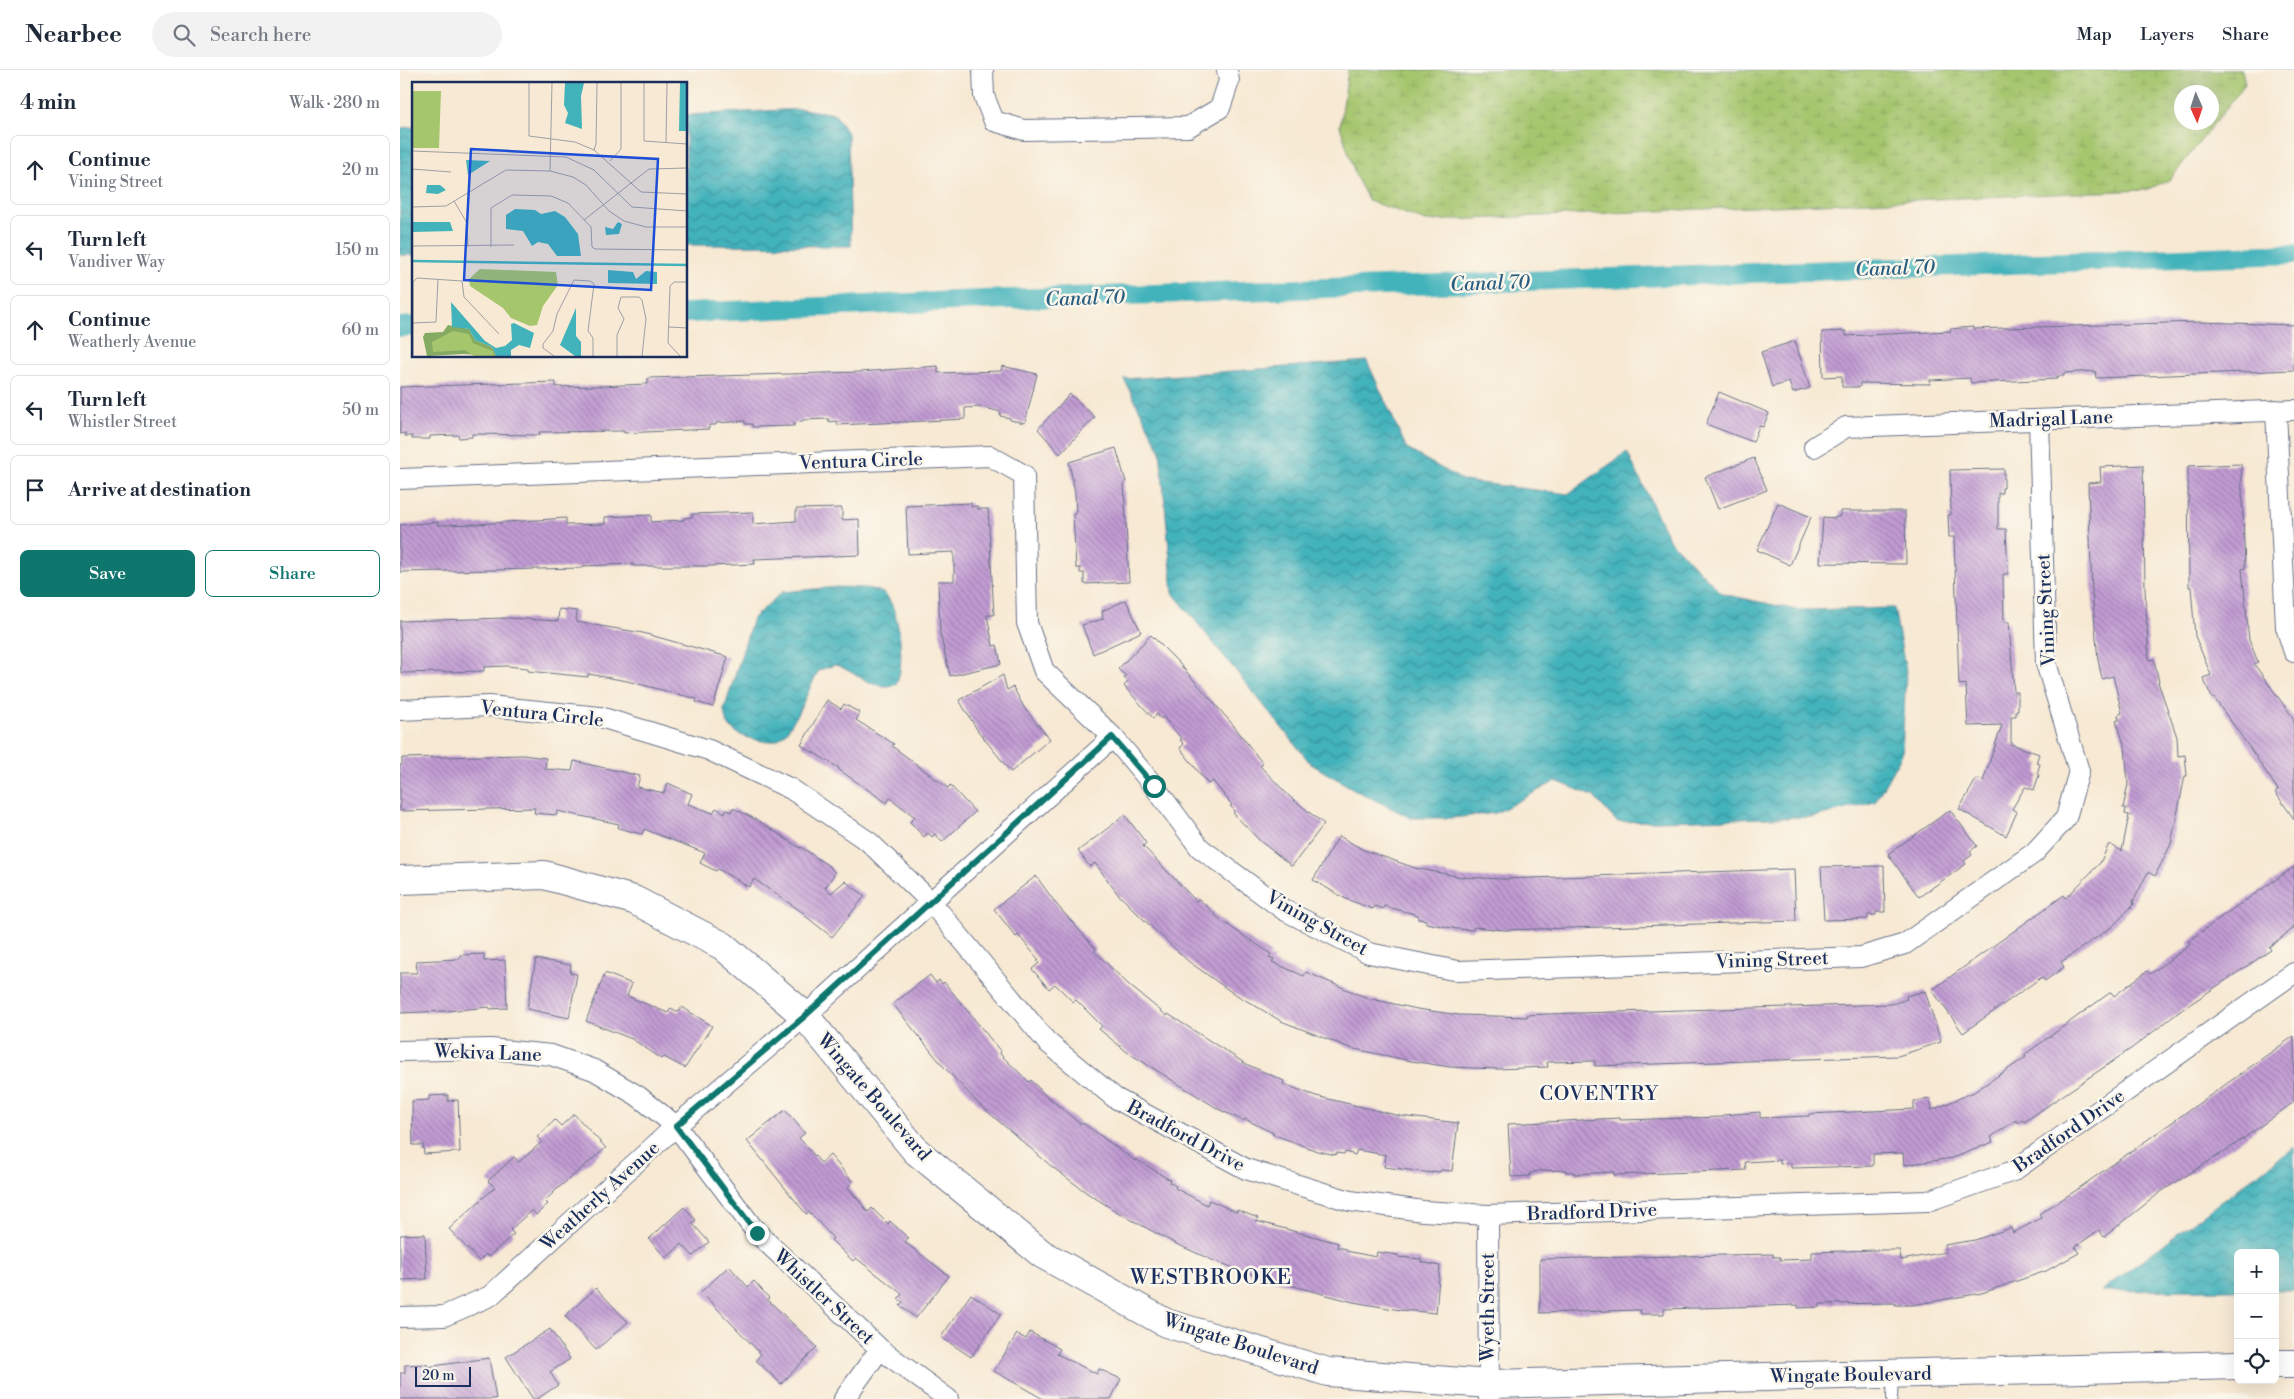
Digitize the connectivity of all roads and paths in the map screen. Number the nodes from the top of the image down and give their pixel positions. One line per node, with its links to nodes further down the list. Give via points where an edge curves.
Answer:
1 (983, 70): 2 (street, via 984,96 994,121 1024,130 1188,127 1220,108 1229,81)
2 (1227, 70)
3 (2285, 410): 4 (street, Madrigal Lane); 7 (street, via 2286,627)
4 (2038, 420): 5 (street, Madrigal Lane, via 1846,427); 9 (street, Vining Street, via 2046,663 2079,771 2066,818 2034,853 1905,944 1861,957 1458,970 1369,953 1284,910 1200,848)
5 (1814, 447)
6 (400, 479): 9 (street, Ventura Circle, via 990,456 1024,476 1027,623 1044,670)
7 (2294, 652)
8 (400, 710): 11 (street, Ventura Circle, via 489,706 600,717 709,750 791,789 861,837)
9 (1112, 737): 11 (street, Weatherly Avenue)
10 (400, 880): 13 (street, Wingate Boulevard, via 544,875 634,900 723,946)
11 (931, 902): 13 (street, Weatherly Avenue); 16 (street, Bradford Drive, via 1047,1042 1115,1098 1246,1170 1350,1201 1423,1211)
12 (2294, 973): 16 (street, Bradford Drive, via 2014,1171 1928,1201)
13 (805, 1016): 15 (street, Weatherly Avenue); 23 (street, Wingate Boulevard, via 916,1151 1042,1254 1166,1323 1328,1372)
14 (400, 1051): 15 (street, Wekiva Lane, via 491,1049 551,1055 594,1070 638,1096)
15 (676, 1126): 17 (street, Weatherly Avenue, via 490,1296 444,1316); 18 (street, Whistler Street, via 757,1233)
16 (1488, 1215): 23 (street, Wyeth Street)
17 (400, 1317)
18 (880, 1349): 24 (street, Whistler Street); 25 (street, Whistler Street)
19 (2279, 1364): 20 (street)
20 (2294, 1364)
21 (2234, 1365): 22 (street, Wingate Boulevard)
22 (1893, 1386): 23 (street, Wingate Boulevard)
23 (1489, 1391)
24 (844, 1399)
25 (948, 1399)

